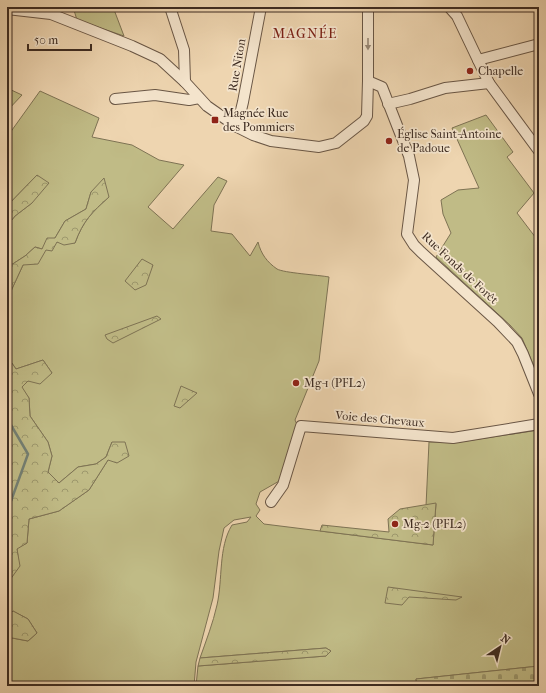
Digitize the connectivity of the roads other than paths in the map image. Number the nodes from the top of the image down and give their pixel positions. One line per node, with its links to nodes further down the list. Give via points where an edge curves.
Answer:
1 (170, 7): 9 (street, via 184,50)
2 (261, 7): 14 (street, Rue Niton)
3 (368, 7): 8 (street, one-way to 8)
4 (449, 7): 7 (street, via 457,16)
5 (7, 9): 9 (street, via 51,14 132,46 160,58)
6 (539, 44): 7 (street)
7 (478, 60): 10 (street)
8 (368, 81): 13 (street, Rue Fonds de Forêt, via 382,87); 14 (street, via 367,116 336,144 319,147 271,142)
9 (185, 82): 11 (street)
10 (489, 83): 13 (street, via 445,88); 15 (street)
11 (199, 98): 12 (street, via 189,100 155,95); 14 (street, via 206,106)
12 (115, 99)
13 (388, 104): 16 (street, Rue Fonds de Forêt, via 409,156 414,180 407,234 421,252 517,342)
14 (237, 127)
15 (539, 151)
16 (539, 394)
17 (539, 424): 18 (street, Voie des Chevaux, via 453,438 301,426 283,485)
18 (271, 502)

